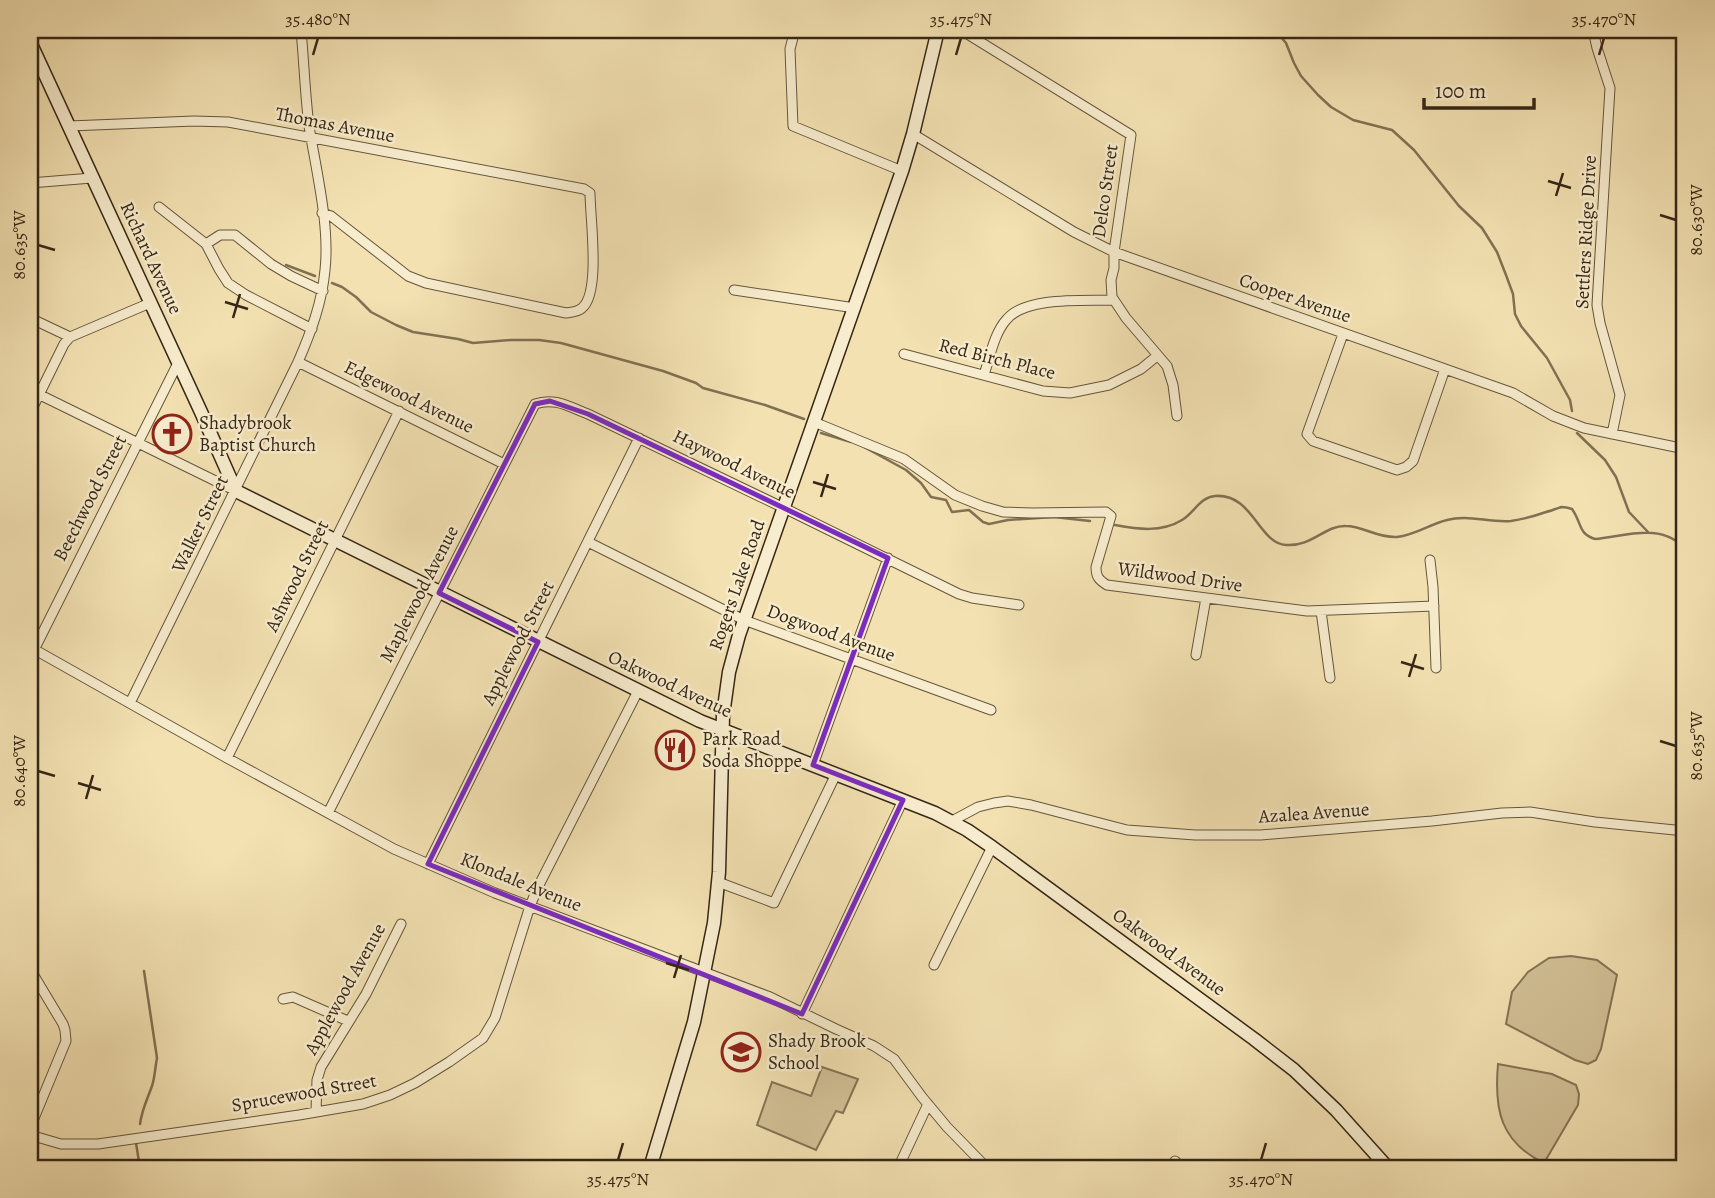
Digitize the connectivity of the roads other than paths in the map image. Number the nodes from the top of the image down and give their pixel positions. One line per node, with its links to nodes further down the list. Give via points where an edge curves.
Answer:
1 (301, 30): 9 (street, Walker Street)
2 (795, 30): 10 (street, via 790,49 793,126)
3 (938, 30): 8 (street, Rogers Lake Road)
4 (961, 30): 16 (street, Delco Street, via 1131,135)
5 (1593, 30): 38 (street, Settlers Ridge Drive, via 1610,89 1597,310 1620,395)
6 (30, 42): 7 (street, Richard Avenue)
7 (69, 126): 9 (street, Thomas Avenue, via 207,121); 11 (street, Richard Avenue)
8 (913, 134): 10 (street, Rogers Lake Road); 16 (street, Cooper Avenue)
9 (311, 139): 14 (street, Walker Street); 14 (street, Thomas Avenue, via 584,189 590,193 592,289 581,309 554,312 426,283 403,273)
10 (902, 171): 21 (street, Rogers Lake Road)
11 (92, 178): 12 (street); 20 (street, Richard Avenue)
12 (30, 183)
13 (159, 207): 15 (street)
14 (322, 213): 18 (street, Walker Street)
15 (206, 244): 18 (street, via 220,235 235,236 271,264); 23 (street, via 228,283)
16 (1114, 252): 19 (street, Delco Street); 24 (street, Cooper Avenue)
17 (734, 290): 21 (street)
18 (323, 292): 23 (street, Walker Street)
19 (1114, 300): 27 (street); 31 (street, via 1040,302 1022,307 1007,318 998,334)
20 (150, 303): 25 (street); 29 (street, Richard Avenue)
21 (855, 308): 37 (street, Rogers Lake Road)
22 (30, 318): 25 (street)
23 (312, 329): 28 (street, Walker Street)
24 (1343, 334): 30 (street, Cooper Avenue); 30 (street, via 1307,435 1397,470 1413,461)
25 (70, 337): 32 (street)
26 (904, 354): 31 (street, Red Birch Place)
27 (1157, 356): 31 (street, Red Birch Place, via 1109,386 1070,393 1043,391); 36 (street, via 1167,366)
28 (298, 362): 34 (street, Edgewood Avenue); 43 (street, Walker Street)
29 (178, 363): 40 (street, Beechwood Street); 43 (street, Richard Avenue)
30 (1445, 369): 38 (street, Cooper Avenue, via 1513,393 1565,422)
31 (984, 375)
32 (34, 392): 35 (street); 40 (street, Oakwood Avenue)
33 (550, 401): 39 (street, Haywood Avenue); 42 (street, Maplewood Avenue, via 535,404)
34 (398, 411): 42 (street, Edgewood Avenue); 45 (street, Ashwood Street)
35 (30, 413)
36 (1177, 415)
37 (814, 422): 44 (street, Rogers Lake Road); 50 (street, Wildwood Drive, via 904,459 955,495 982,506 1003,512 1106,512 1111,516 1096,567 1099,580 1119,588)
38 (1612, 434): 41 (street, Cooper Avenue)
39 (639, 438): 44 (street, Haywood Avenue); 46 (street, Applewood Street)
40 (138, 443): 43 (street, Oakwood Avenue); 56 (street, Beechwood Street)
41 (1685, 449)
42 (504, 464): 49 (street, Maplewood Avenue)
43 (236, 491): 45 (street, Oakwood Avenue); 62 (street, Walker Street)
44 (784, 508): 47 (street, Haywood Avenue); 54 (street, Rogers Lake Road)
45 (334, 541): 49 (street, Oakwood Avenue); 65 (street, Ashwood Street)
46 (588, 542): 54 (street, Dogwood Avenue); 55 (street, Applewood Street)
47 (888, 558): 51 (street, Haywood Avenue, via 959,594); 58 (street)
48 (1430, 560): 52 (street)
49 (439, 593): 55 (street, Oakwood Avenue); 69 (street, Maplewood Avenue)
50 (1206, 598): 53 (street, Wildwood Drive); 57 (street)
51 (1019, 605)
52 (1434, 606): 53 (street, Wildwood Drive); 59 (street)
53 (1321, 611): 60 (street)
54 (744, 620): 58 (street, Dogwood Avenue); 64 (street, Rogers Lake Road, via 729,672)
55 (538, 642): 61 (street, Oakwood Avenue); 73 (street, Applewood Street)
56 (32, 648): 62 (street, Klondale Avenue)
57 (1196, 655)
58 (851, 659): 63 (street, Dogwood Avenue); 66 (street)
59 (1436, 668)
60 (1330, 678)
61 (638, 691): 64 (street, Oakwood Avenue); 75 (street, Sprucewood Street)
62 (130, 703): 65 (street, Klondale Avenue)
63 (990, 710)
64 (722, 730): 66 (street, Oakwood Avenue); 74 (street, Rogers Lake Road)
65 (227, 758): 69 (street, Klondale Avenue)
66 (813, 765): 67 (street, Oakwood Avenue)
67 (836, 774): 68 (street, Oakwood Avenue); 74 (street, via 774,903)
68 (903, 800): 70 (street, Oakwood Avenue); 81 (street)
69 (328, 813): 73 (street, Klondale Avenue)
70 (952, 821): 71 (street, Azalea Avenue, via 978,807 1008,801 1127,830 1195,835 1261,835 1530,812); 72 (street, Oakwood Avenue)
71 (1685, 831)
72 (992, 847): 77 (street); 92 (street, Oakwood Avenue, via 1294,1070)
73 (428, 864): 75 (street, Klondale Avenue)
74 (718, 882): 79 (street, Rogers Lake Road)
75 (530, 906): 79 (street, Klondale Avenue); 84 (street, Sprucewood Street, via 495,1018 482,1038 390,1095)
76 (401, 924): 82 (street, Applewood Avenue)
77 (934, 965)
78 (30, 969): 85 (street, via 64,1024 66,1041)
79 (704, 973): 81 (street, Klondale Avenue); 88 (street, Rogers Lake Road)
80 (284, 999): 82 (street, via 293,997)
81 (802, 1014): 83 (street, Klondale Avenue, via 894,1059)
82 (348, 1021): 84 (street, Applewood Avenue, via 321,1067)
83 (928, 1104): 89 (street); 90 (street, Klondale Avenue)
84 (316, 1112): 86 (street, Sprucewood Street, via 98,1143 61,1144)
85 (30, 1128)
86 (30, 1135)
87 (1175, 1161): 91 (street)
88 (650, 1168)
89 (898, 1168)
90 (987, 1168)
91 (1182, 1168)
92 (1388, 1168)

